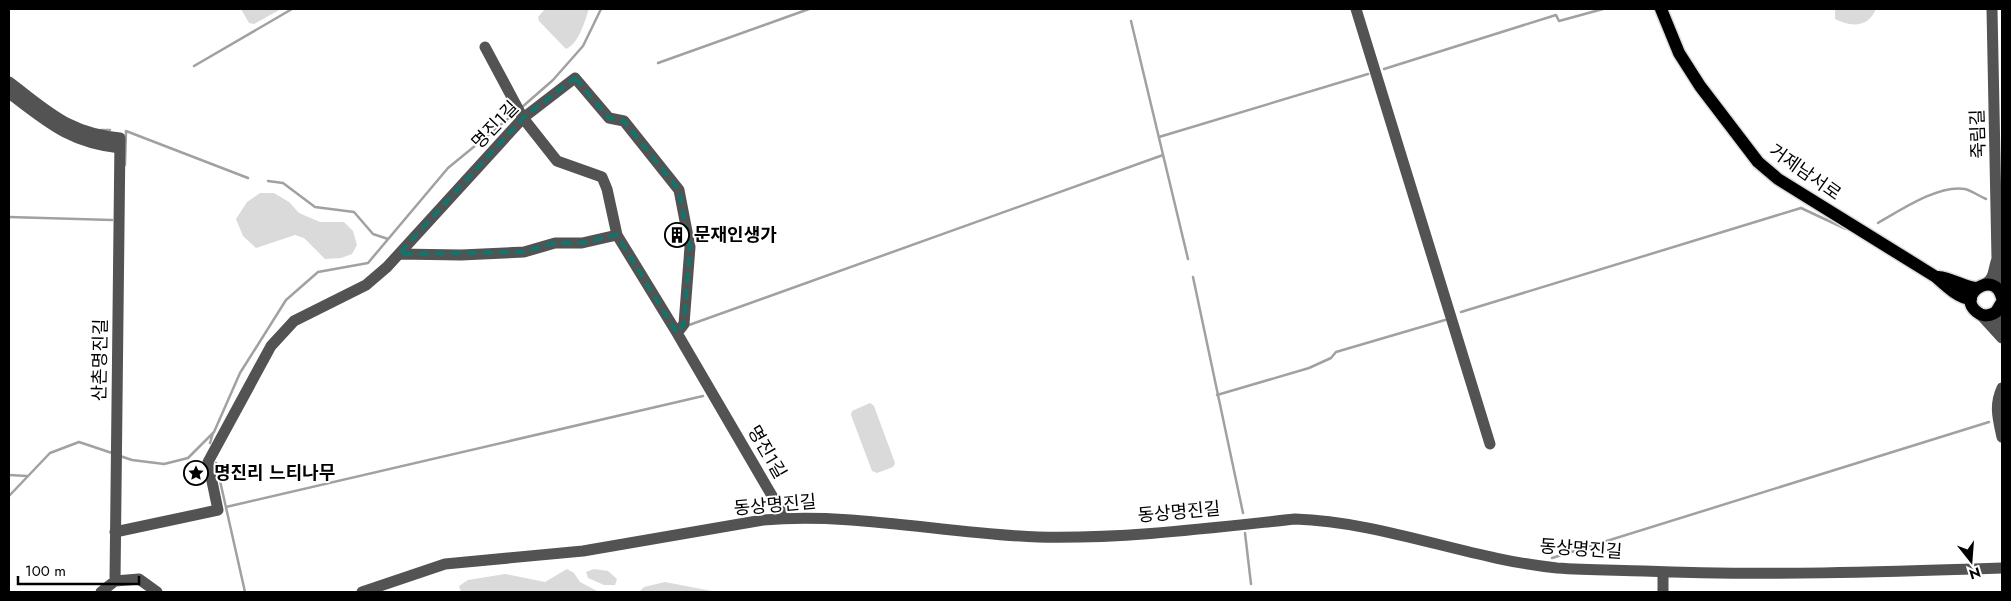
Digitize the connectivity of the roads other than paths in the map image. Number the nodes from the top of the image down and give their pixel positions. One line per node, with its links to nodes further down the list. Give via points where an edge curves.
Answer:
1 (1356, 9): 20 (street)
2 (1661, 9): 12 (main road, 거제남서로, via 1679,53 1758,162 1778,179 1936,276 1948,277)
3 (1992, 9): 11 (street, 죽림길)
4 (485, 47): 7 (street)
5 (9, 82): 8 (street, via 66,124)
6 (9, 93): 8 (street, via 49,124 80,140)
7 (523, 118): 9 (street, via 557,162 602,177); 10 (street, 명진1길); 16 (street, 명진1길, via 575,78 609,118 624,121 679,190 690,247 684,324)
8 (120, 143): 22 (street, 산촌명진길)
9 (617, 235): 10 (street, via 582,243 555,243 524,252); 16 (street)
10 (399, 254): 22 (street, 명진1길, via 366,284 294,321 271,346 208,462 218,510)
11 (1997, 259): 12 (street, 죽림길, via 1991,281); 13 (street, 죽림길, via 2001,265)
12 (1975, 293): 13 (main road, via 1995,287); 14 (main road, via 1973,308)
13 (2001, 303): 14 (main road, via 1992,315); 15 (street)
14 (1981, 315): 17 (street)
15 (2002, 326)
16 (677, 333): 21 (street, 명진1길)
17 (2002, 338)
18 (2002, 388): 19 (street, via 1997,411)
19 (2002, 437)
20 (1490, 444)
21 (785, 518): 24 (street, 동상명진길, via 830,518 1037,537 1312,520 1352,524 1472,554 1557,568); 28 (street, 동상명진길, via 583,551 445,564)
22 (115, 532): 25 (street, 산촌명진길)
23 (2002, 568): 24 (street, 동상명진길, via 1831,573)
24 (1663, 572): 29 (street)
25 (115, 581): 26 (street); 27 (street, via 139,579)
26 (101, 592)
27 (157, 592)
28 (362, 592)
29 (1663, 592)

